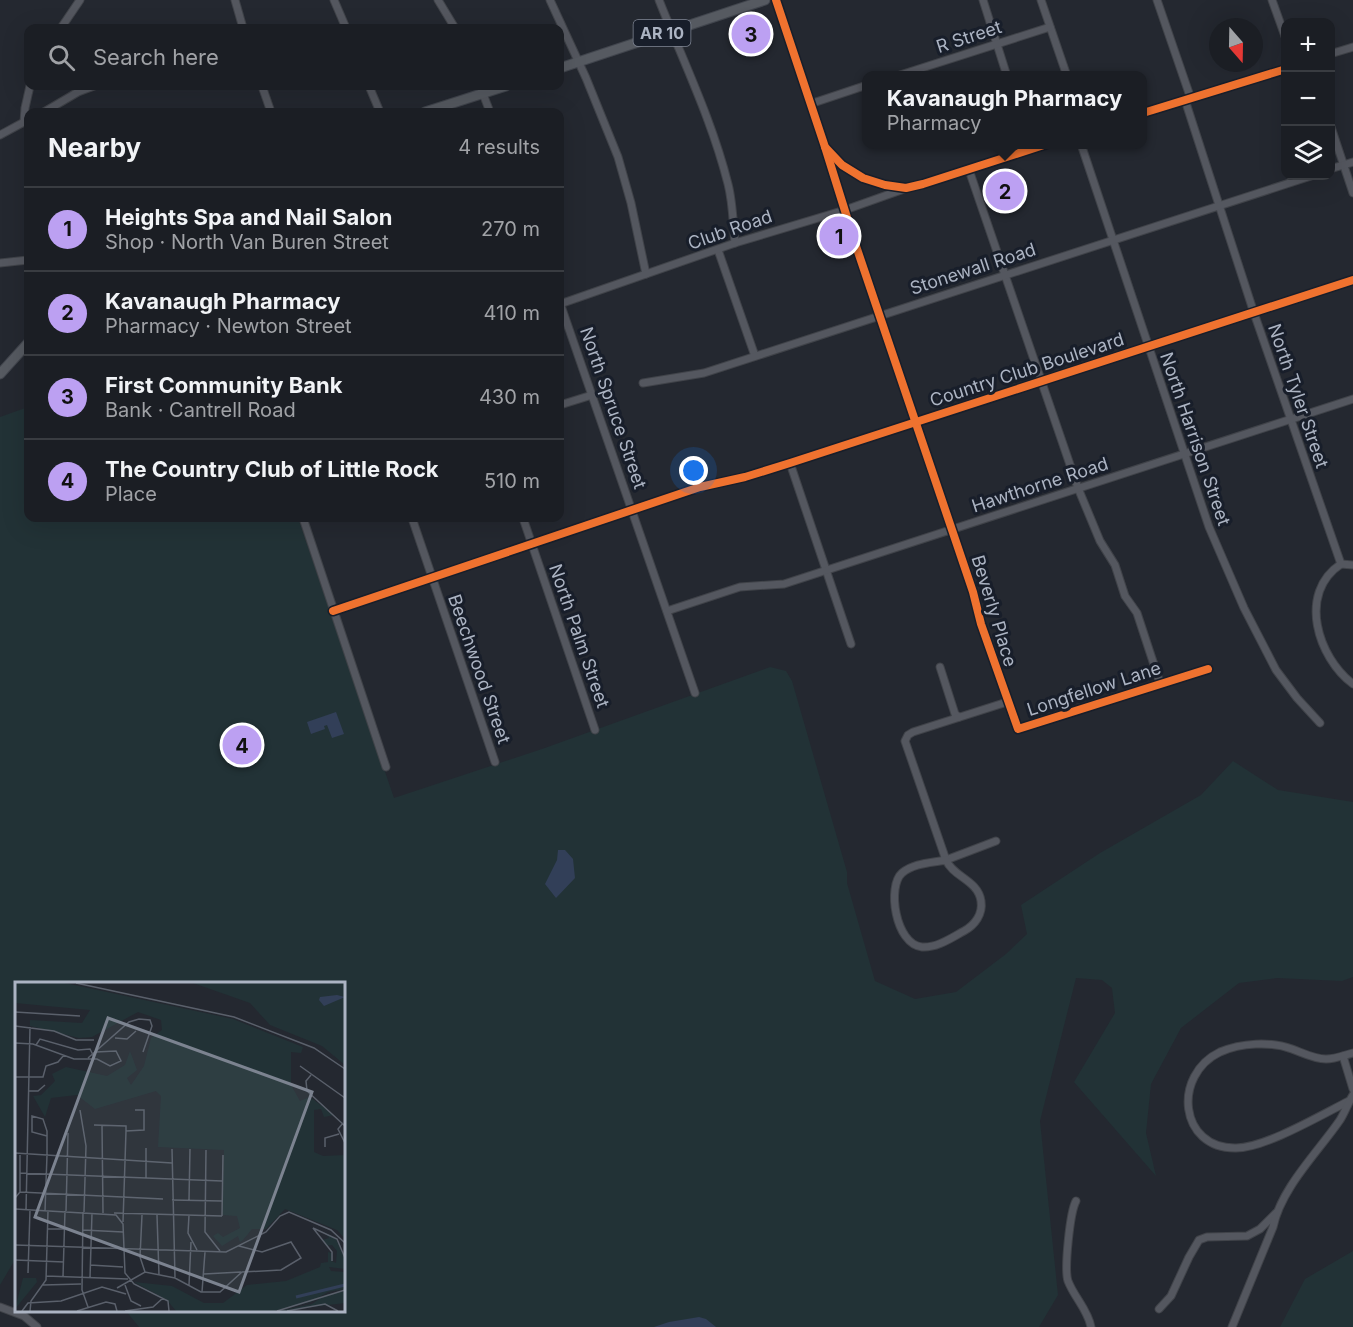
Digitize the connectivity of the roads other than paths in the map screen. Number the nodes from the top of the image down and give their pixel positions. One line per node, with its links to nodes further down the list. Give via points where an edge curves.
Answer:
1 (80, 0): 13 (street)
2 (235, 0): 14 (street)
3 (334, 0): 15 (street)
4 (438, 0): 16 (street)
5 (550, 0): 17 (street)
6 (659, 0): 21 (street)
7 (765, 0): 21 (main road, AR 10)
8 (776, 0): 39 (street, Beverly Place)
9 (983, 0): 22 (street)
10 (1041, 0): 19 (street)
11 (1157, 0): 38 (street, North Tyler Street)
12 (1272, 0): 18 (street)
13 (65, 24)
14 (242, 24)
15 (344, 24)
16 (453, 24)
17 (561, 24)
18 (1281, 25)
19 (1050, 27): 22 (street, R Street); 29 (street)
20 (564, 30): 25 (street)
21 (671, 30): 25 (main road, AR 10); 63 (street, via 721,159 729,186)
22 (997, 43): 27 (street, R Street); 28 (street)
23 (1353, 46): 24 (street)
24 (1335, 52)
25 (579, 62): 26 (main road, AR 10); 67 (street, via 618,156)
26 (564, 67)
27 (910, 71)
28 (1006, 71)
29 (1065, 71)
30 (1281, 71): 38 (street)
31 (862, 87): 39 (street)
32 (29, 90): 40 (street)
33 (83, 90): 41 (street)
34 (263, 90): 42 (street)
35 (371, 90): 43 (street)
36 (480, 90): 44 (main road)
37 (482, 90): 45 (street)
38 (1188, 100): 46 (street); 60 (street, North Tyler Street)
39 (810, 104): 50 (street, Beverly Place)
40 (25, 108)
41 (51, 108)
42 (270, 108)
43 (378, 108)
44 (435, 108)
45 (489, 108)
46 (1147, 112)
47 (24, 122): 49 (street)
48 (1331, 126): 54 (street)
49 (0, 135)
50 (825, 147): 58 (street, via 842,165 863,178); 61 (street, Beverly Place)
51 (1025, 149): 56 (street, Club Road)
52 (1083, 149): 62 (street, North Harrison Street)
53 (1353, 162): 54 (street)
54 (1344, 165): 55 (street); 59 (street)
55 (1335, 168)
56 (969, 170): 58 (street, Club Road); 68 (street)
57 (1298, 180): 60 (street, Stonewall Road)
58 (911, 187): 61 (street, Club Road)
59 (1353, 193)
60 (1220, 205): 62 (street, Stonewall Road); 71 (street, North Tyler Street)
61 (845, 210): 63 (street, Club Road); 73 (street, Beverly Place)
62 (1112, 239): 68 (street, Stonewall Road); 75 (street, North Harrison Street)
63 (735, 243): 64 (street, Club Road)
64 (718, 250): 67 (street, Club Road); 76 (street)
65 (24, 260): 66 (street)
66 (0, 263)
67 (646, 274): 70 (street, Club Road)
68 (1005, 274): 73 (street, Stonewall Road); 78 (street)
69 (1353, 280): 71 (street, Country Club Boulevard)
70 (564, 302)
71 (1254, 313): 75 (street, Country Club Boulevard); 83 (street, North Tyler Street)
72 (564, 314): 80 (street, North Spruce Street)
73 (880, 315): 76 (street, Stonewall Road); 84 (street, Beverly Place)
74 (24, 347): 77 (main road)
75 (1147, 347): 78 (street, Country Club Boulevard); 85 (street, North Harrison Street)
76 (755, 356): 79 (street, Stonewall Road, via 704,373)
77 (0, 374)
78 (1041, 382): 84 (street, Country Club Boulevard); 87 (street)
79 (643, 383)
80 (592, 395): 82 (street); 88 (street, North Spruce Street)
81 (1353, 399): 83 (street, Hawthorne Road)
82 (564, 404)
83 (1290, 420): 85 (street, Hawthorne Road); 94 (street, North Tyler Street)
84 (915, 423): 86 (street, Country Club Boulevard); 92 (street, Beverly Place)
85 (1184, 454): 87 (street, Hawthorne Road); 108 (street, North Harrison Street, via 1209,527 1248,617 1276,670)
86 (790, 463): 88 (street, Country Club Boulevard); 96 (street)
87 (1078, 488): 92 (street, Hawthorne Road); 103 (street, via 1100,541 1115,565 1125,596 1137,613)
88 (632, 510): 93 (street, Country Club Boulevard); 99 (street, North Spruce Street)
89 (304, 522): 98 (street)
90 (413, 522): 97 (street, Beechwood Street)
91 (524, 522): 93 (street, North Palm Street)
92 (952, 530): 96 (street, Hawthorne Road); 106 (street, Beverly Place)
93 (531, 544): 97 (street, Country Club Boulevard); 109 (street, North Palm Street)
94 (1341, 564): 95 (street); 104 (street, via 1326,577 1319,597 1317,623 1329,659)
95 (1353, 565)
96 (827, 571): 99 (street, Hawthorne Road, via 779,585 740,587); 100 (street)
97 (432, 577): 98 (street, Country Club Boulevard); 110 (street, Beechwood Street)
98 (333, 610): 111 (street)
99 (667, 611): 105 (street, North Spruce Street)
100 (851, 644)
101 (940, 668): 107 (street)
102 (1208, 669): 103 (street, Longfellow Lane)
103 (1160, 683): 106 (street, Longfellow Lane, via 1018,729)
104 (1353, 684)
105 (695, 693)
106 (1007, 702): 107 (street)
107 (959, 717): 113 (street, via 913,732 905,741)
108 (1320, 723)
109 (595, 730)
110 (495, 762)
111 (386, 767)
112 (996, 841): 113 (street)
113 (946, 860): 113 (street, via 979,894 979,916 969,928 944,942 930,947 916,945 905,938 898,926 896,880 907,870)
114 (1353, 1053): 115 (street)
115 (1343, 1056): 116 (street); 117 (street, via 1316,1058 1270,1045 1229,1049 1198,1069 1189,1086 1187,1105 1192,1122 1204,1137 1236,1148 1263,1143)
116 (1353, 1089)
117 (1351, 1098): 119 (street)
118 (1076, 1201): 123 (street, via 1071,1217 1067,1278)
119 (1276, 1213): 121 (street, via 1247,1236 1199,1240 1171,1296); 124 (street)
120 (0, 1307): 122 (street, via 24,1316)
121 (1159, 1310)
122 (37, 1327)
123 (1091, 1327)
124 (1232, 1327)

